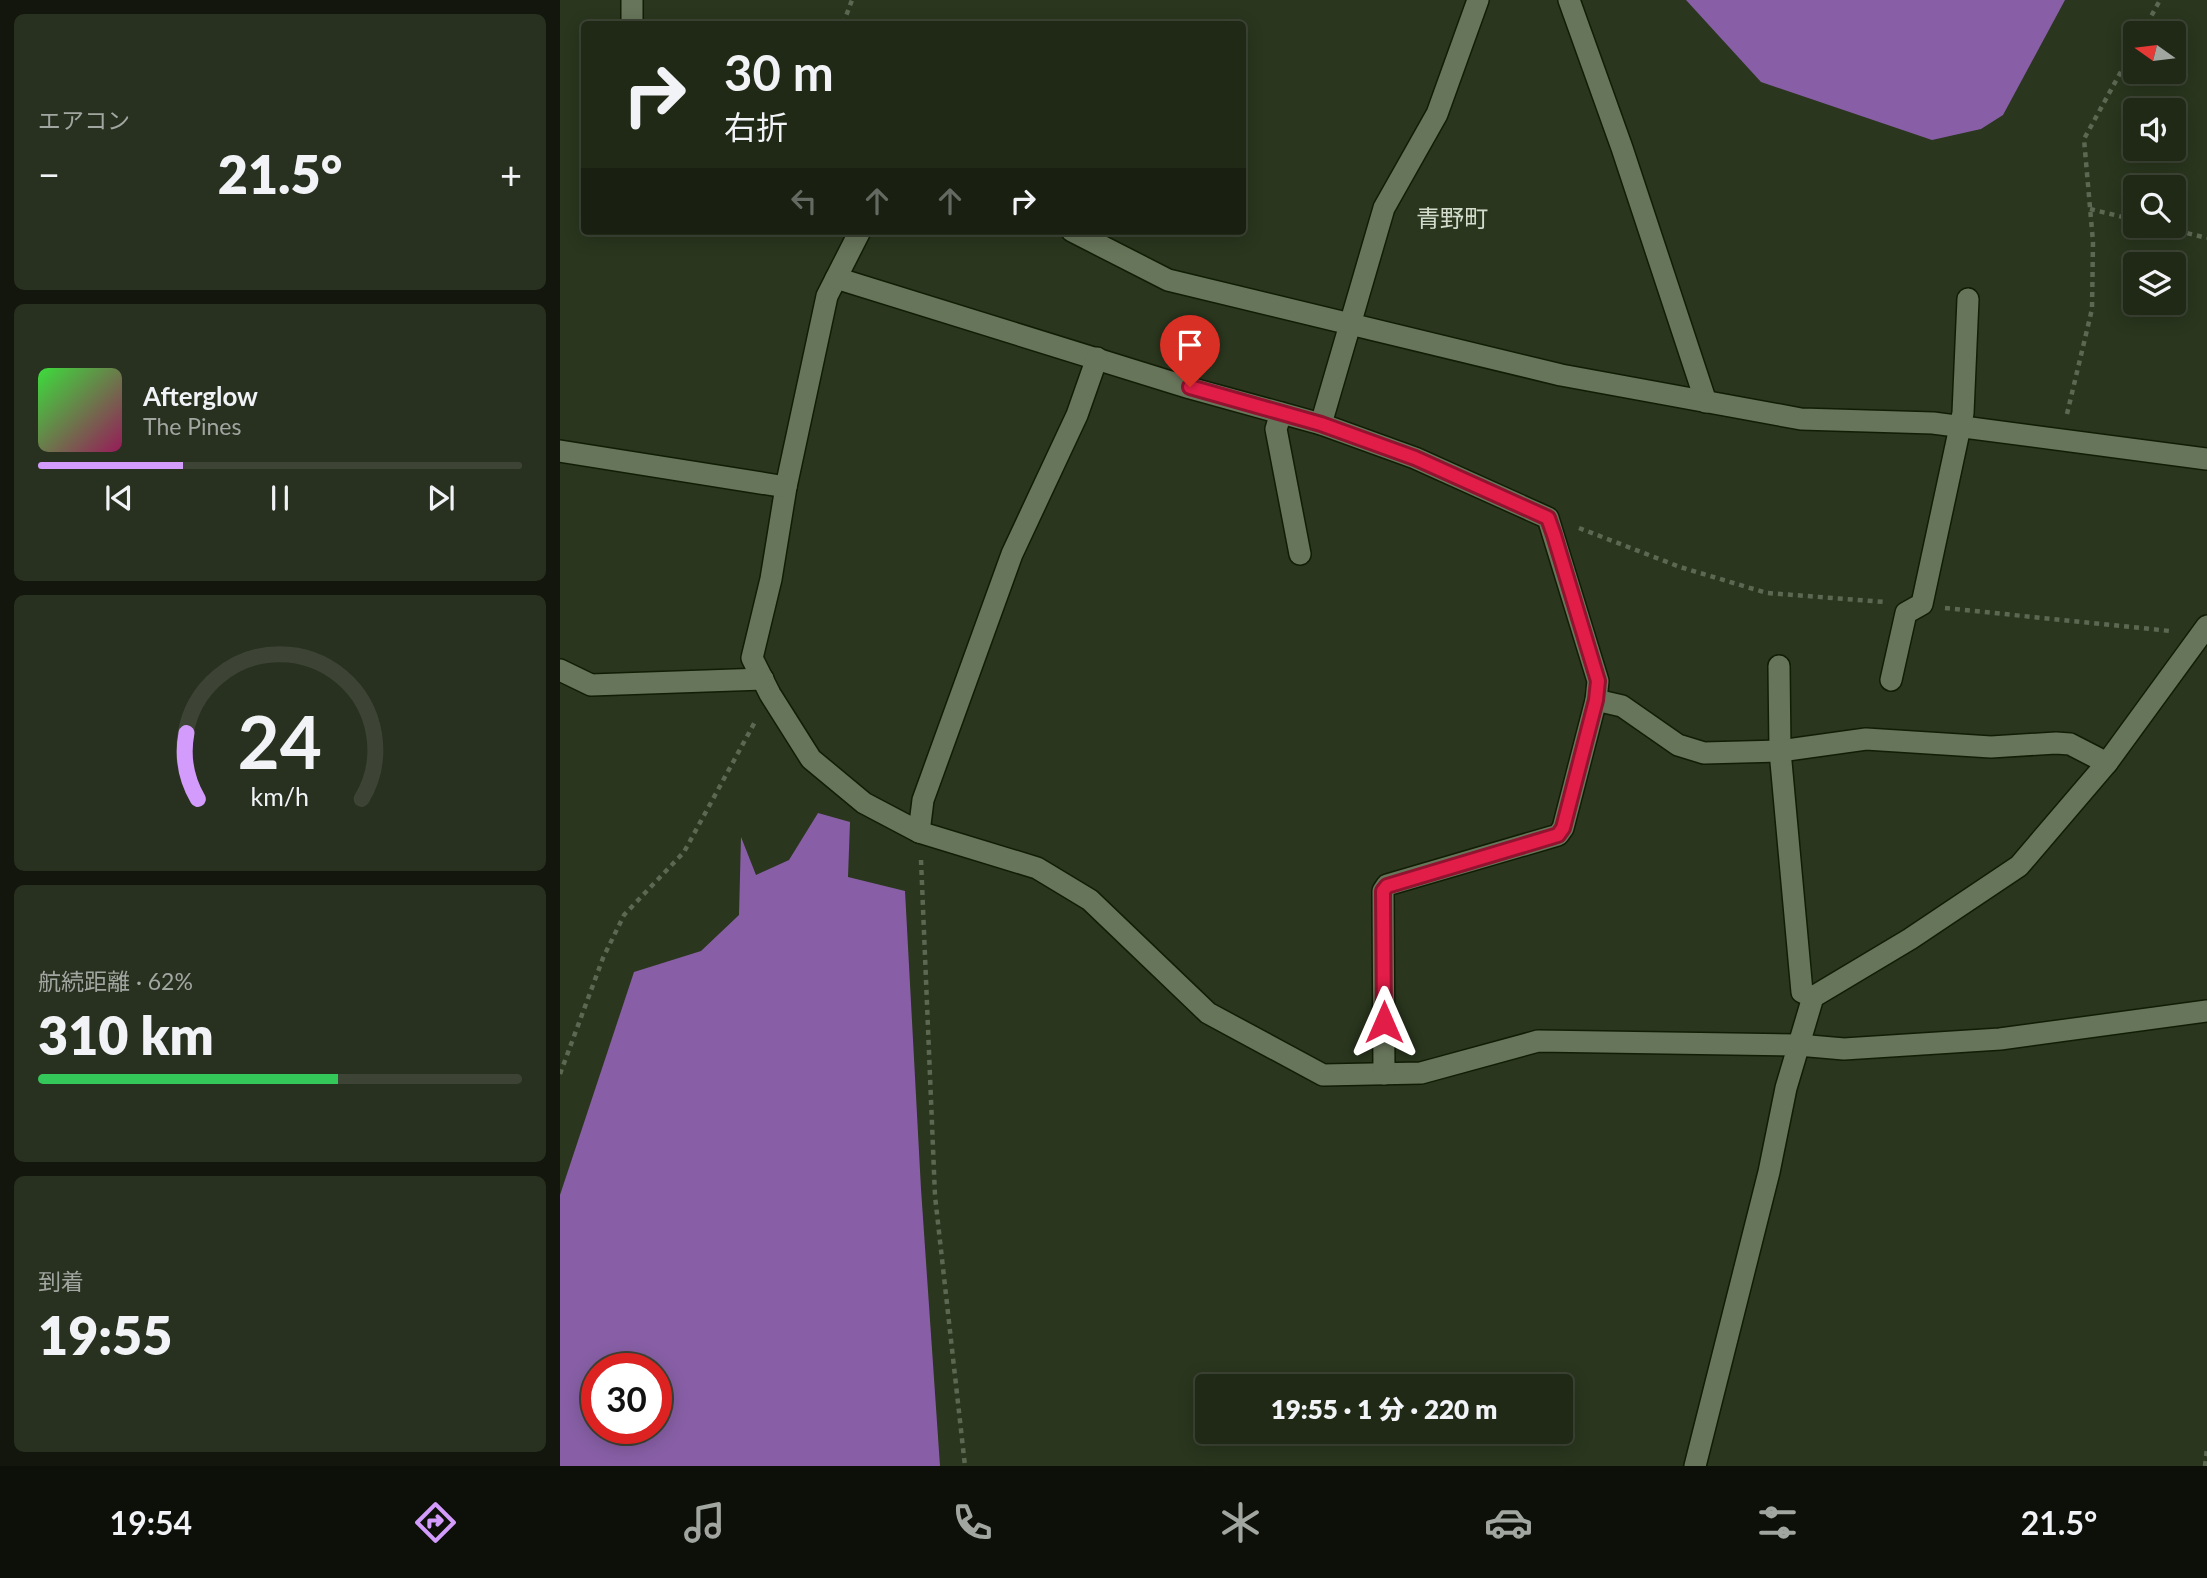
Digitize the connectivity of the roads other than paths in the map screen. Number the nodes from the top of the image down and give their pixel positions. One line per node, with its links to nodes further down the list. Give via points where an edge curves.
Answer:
1 (632, 0): 4 (street)
2 (1478, 0): 9 (street, via 1437,114 1384,208)
3 (1569, 0): 11 (street)
4 (632, 21)
5 (858, 235): 7 (street)
6 (1080, 235): 9 (street, via 1168,280)
7 (836, 278): 10 (street); 17 (street, via 827,296)
8 (1968, 299): 14 (street)
9 (1349, 324): 11 (street, via 1561,375); 13 (street)
10 (1097, 358): 12 (street); 27 (street, via 1077,415 1012,554 923,800)
11 (1706, 401): 14 (street, via 1801,419)
12 (1281, 413): 13 (street); 18 (street, via 1276,429)
13 (1321, 424): 24 (street, via 1415,458 1548,518 1598,681)
14 (1961, 427): 16 (street); 22 (street, via 1922,604 1906,613)
15 (560, 451): 17 (street)
16 (2207, 459)
17 (786, 487): 23 (street, via 752,658)
18 (1300, 554)
19 (2207, 626): 26 (street)
20 (1779, 666): 25 (street)
21 (566, 680): 23 (street, via 591,685)
22 (1891, 680)
23 (766, 687): 27 (street, via 811,759 864,803)
24 (1596, 700): 25 (street, via 1622,706 1678,745 1704,753); 31 (street, via 1558,835 1387,886 1383,891)
25 (1780, 751): 26 (street, via 1866,739 1991,747 2056,743 2070,744); 28 (street, via 1802,992)
26 (2107, 763): 28 (street, via 2019,866)
27 (919, 832): 31 (street, via 1047,874 1090,900 1208,1013 1323,1075)
28 (1813, 997): 30 (street)
29 (2207, 1011): 30 (street, via 2000,1039 1844,1049)
30 (1798, 1045): 31 (street, via 1538,1041 1422,1073); 32 (street)
31 (1384, 1074)
32 (1695, 1466)

